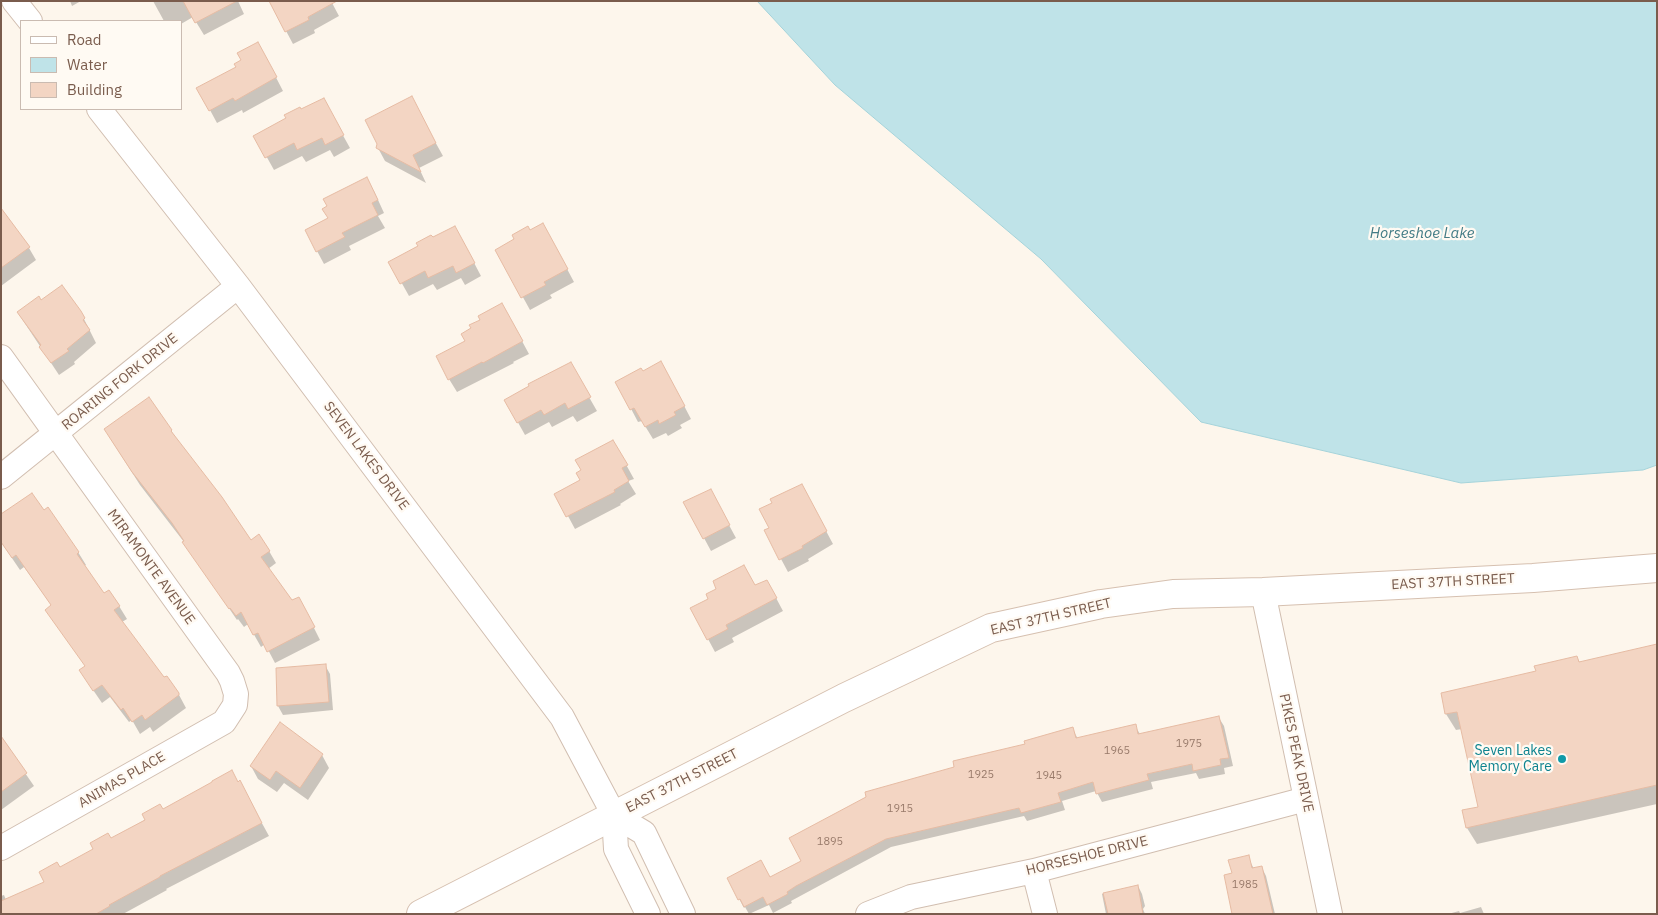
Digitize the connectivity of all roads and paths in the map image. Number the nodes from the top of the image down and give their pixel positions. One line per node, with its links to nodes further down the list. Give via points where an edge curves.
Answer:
1 (14, 1): 2 (street)
2 (29, 20)
3 (100, 110): 4 (street, SEVEN LAKES DRIVE)
4 (238, 286): 6 (street, ROARING FORK DRIVE); 12 (street, SEVEN LAKES DRIVE, via 562,717)
5 (1, 357): 6 (street, MIRAMONTE AVENUE)
6 (56, 433): 7 (street, ROARING FORK DRIVE); 10 (street, MIRAMONTE AVENUE, via 228,673 236,694)
7 (1, 477)
8 (1657, 568): 9 (main road, EAST 37TH STREET)
9 (1263, 592): 11 (street, PIKES PEAK DRIVE); 12 (main road, EAST 37TH STREET, via 1172,594 1101,604 991,628 844,698)
10 (235, 705): 13 (street, ANIMAS PLACE, via 224,722)
11 (1306, 799): 14 (street, HORSESHOE DRIVE); 20 (street, PIKES PEAK DRIVE)
12 (614, 815): 15 (main road, EAST 37TH STREET); 16 (street, SEVEN LAKES DRIVE, via 616,849); 17 (street, via 644,833)
13 (1, 848)
14 (1034, 871): 18 (street, HORSESHOE DRIVE, via 911,897); 19 (street)
15 (420, 914)
16 (648, 914)
17 (683, 914)
18 (868, 914)
19 (1044, 914)
20 (1330, 914)

